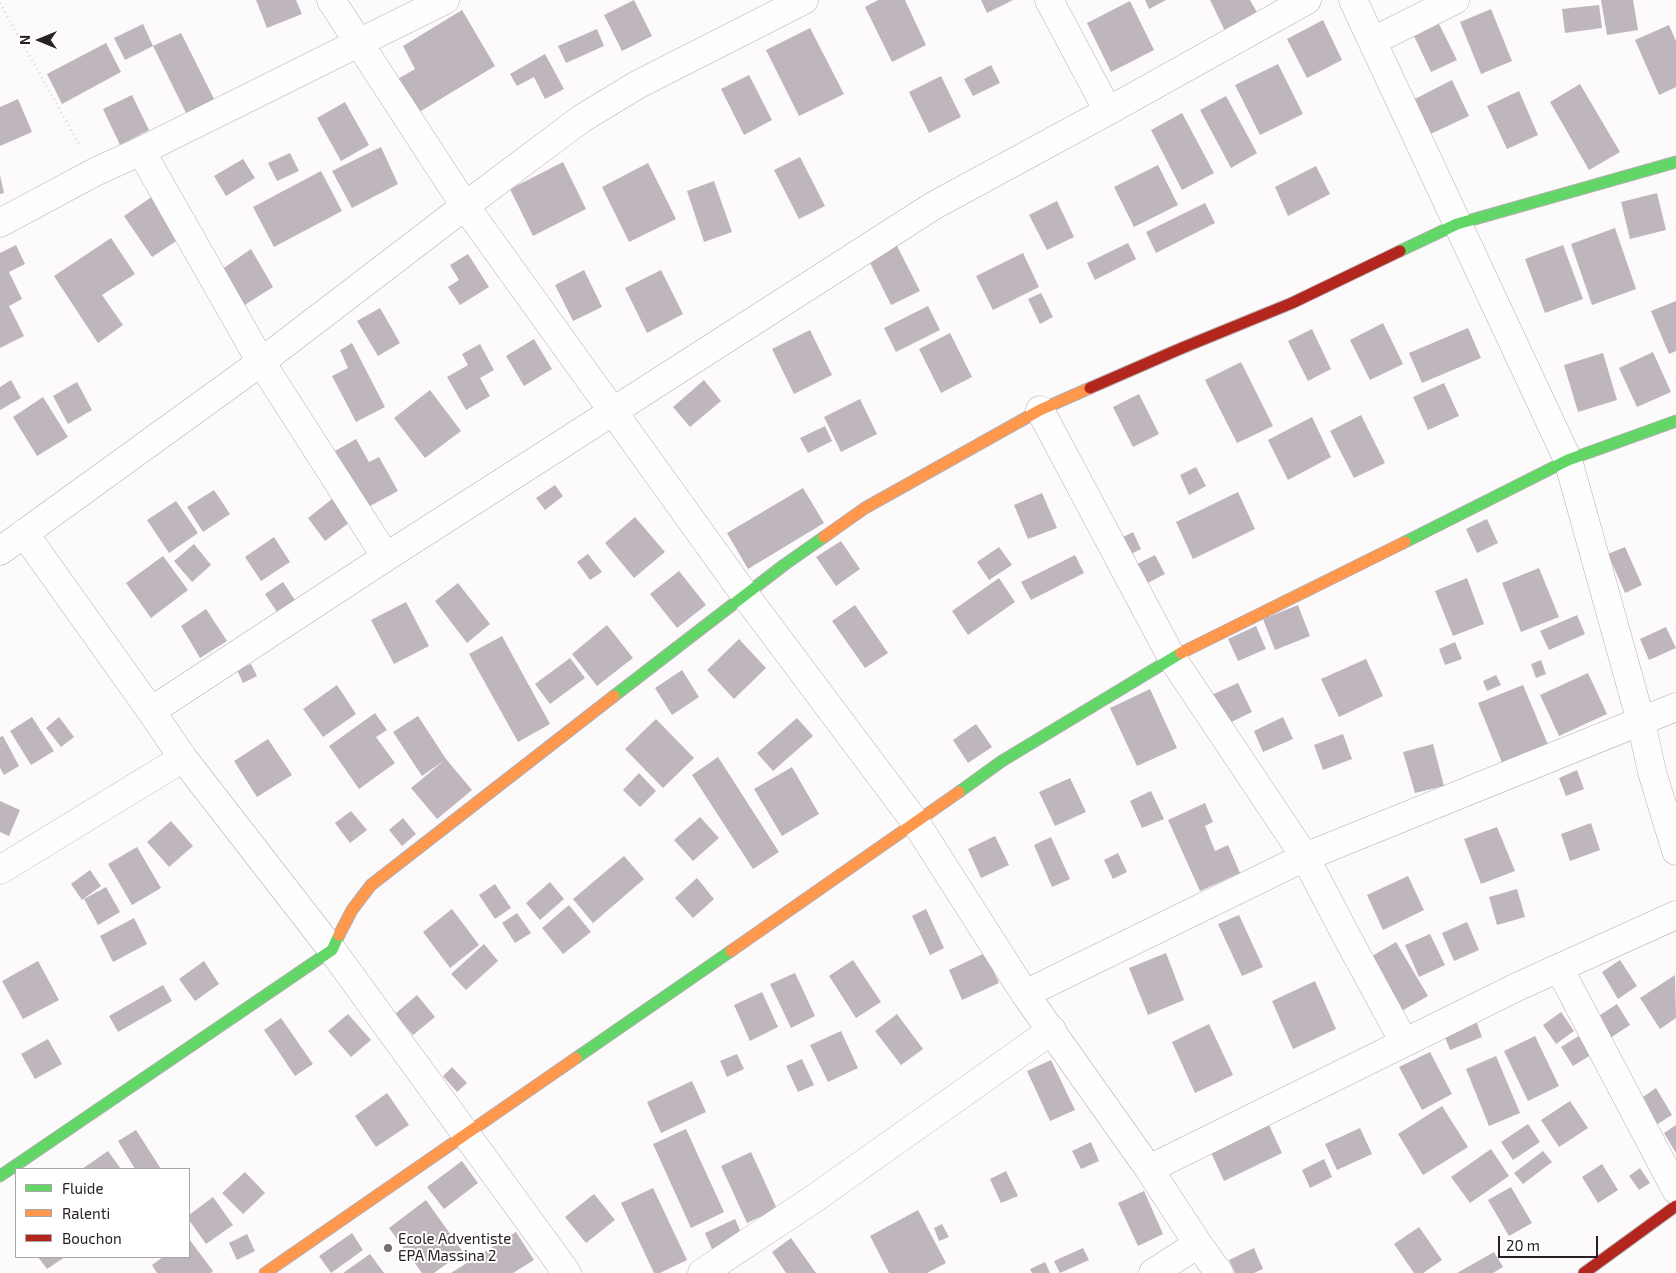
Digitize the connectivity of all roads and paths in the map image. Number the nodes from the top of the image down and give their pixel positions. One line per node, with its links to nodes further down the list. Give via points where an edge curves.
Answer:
1 (331, 0): 10 (street)
2 (445, 0): 10 (street)
3 (804, 0): 15 (street, via 637,85 581,119)
4 (1049, 0): 11 (street)
5 (1307, 0): 11 (street)
6 (1353, 0): 9 (street)
7 (1455, 0): 9 (street)
8 (0, 4): 14 (path)
9 (1373, 41): 17 (street)
10 (358, 44): 12 (street); 15 (street)
11 (1108, 111): 20 (street, via 933,206)
12 (141, 151): 14 (street); 18 (street)
13 (1676, 162): 17 (street)
14 (95, 172): 16 (street)
15 (465, 206): 18 (street); 20 (street)
16 (0, 223)
17 (1457, 224): 19 (street, via 1292,303); 22 (street)
18 (261, 362): 23 (street); 24 (street)
19 (1040, 410): 25 (street, via 865,508); 26 (street)
20 (613, 412): 24 (street); 25 (street)
21 (1676, 421): 22 (street)
22 (1568, 460): 26 (street); 29 (street)
23 (7, 543): 28 (street)
24 (386, 557): 28 (street)
25 (745, 596): 31 (street); 36 (street, via 371,886 352,910)
26 (1172, 658): 31 (street, via 1002,761); 33 (street)
27 (1676, 707): 29 (street)
28 (151, 711): 30 (street)
29 (1641, 722): 32 (street); 33 (street)
30 (183, 758): 34 (street); 36 (street)
31 (916, 823): 38 (street); 41 (street)
32 (1676, 851)
33 (1306, 857): 38 (street); 40 (street)
34 (0, 870)
35 (1676, 915): 37 (street)
36 (332, 950): 41 (street); 43 (street)
37 (1558, 968): 40 (street); 44 (street)
38 (1025, 994): 39 (street)
39 (1052, 1030): 42 (street); 49 (street, via 815,1198)
40 (1404, 1042): 42 (street)
41 (466, 1135): 47 (street); 48 (street)
42 (1149, 1169): 46 (street)
43 (0, 1176)
44 (1676, 1190)
45 (1676, 1206): 52 (street)
46 (1198, 1244): 50 (street); 51 (street)
47 (265, 1273)
48 (567, 1273)
49 (702, 1273)
50 (1153, 1273)
51 (1219, 1273)
52 (1584, 1273)

